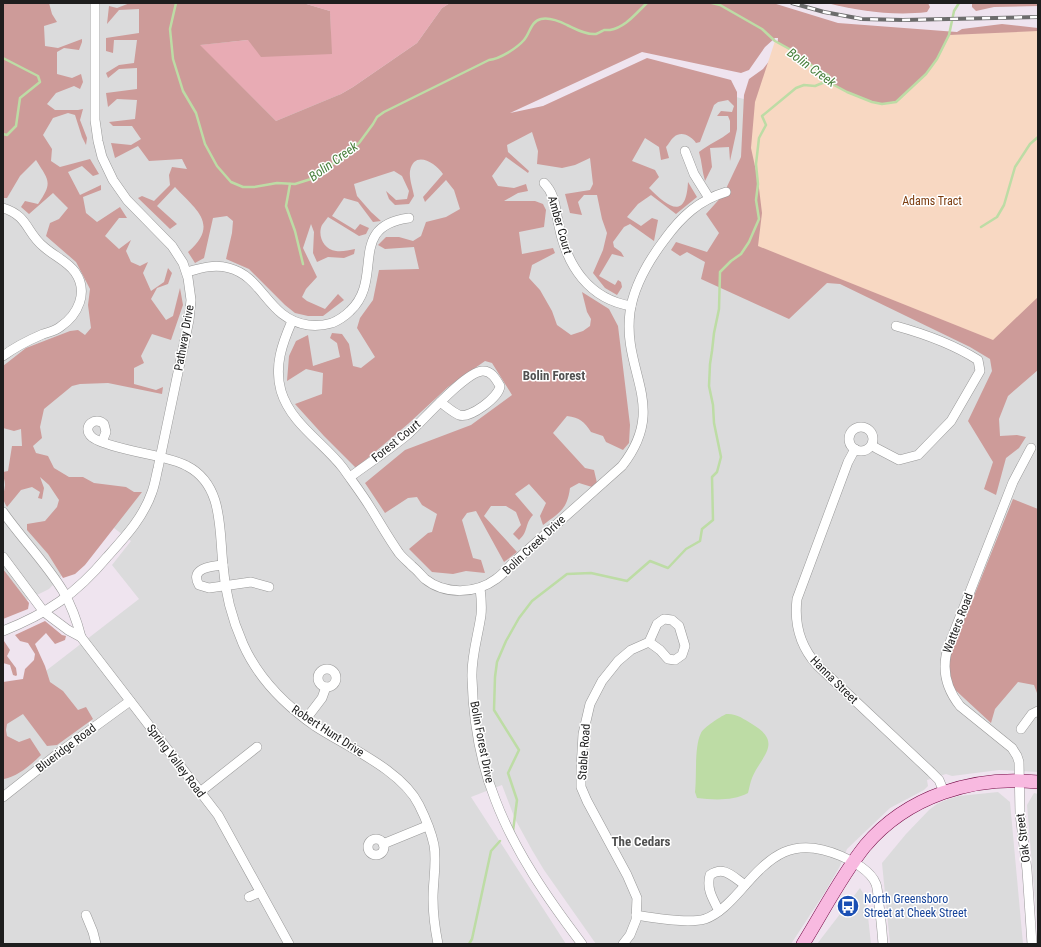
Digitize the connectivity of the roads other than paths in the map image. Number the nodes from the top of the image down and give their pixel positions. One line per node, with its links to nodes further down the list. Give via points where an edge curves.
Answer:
1 (94, 3): 8 (street, Pathway Drive, via 95,120 102,157 113,180 127,200 172,246)
2 (685, 151): 5 (street, via 694,174)
3 (544, 183): 9 (street, Amber Court, via 555,200 562,244 580,276 606,299)
4 (726, 192): 5 (street, Bolin Creek Drive)
5 (709, 198): 9 (street, Bolin Creek Drive, via 683,217 658,249 644,272)
6 (3, 208): 12 (street, via 15,212 43,247 74,271 80,281 82,294 79,307 68,321)
7 (409, 218): 10 (street, via 384,226 374,237 370,245 364,292 346,314 338,320 323,324)
8 (187, 272): 10 (street, via 212,266 238,272 254,283 280,313); 18 (street, Pathway Drive, via 189,320)
9 (631, 306): 26 (street, Bolin Creek Drive, via 632,355 644,408 641,433 636,444 622,466 497,579)
10 (292, 321): 19 (street, Bolin Creek Drive, via 280,349 278,366 284,399 294,417)
11 (896, 326): 15 (street, via 924,334 969,355 978,360 980,371 951,421 918,455 899,460)
12 (3, 356)
13 (440, 402): 13 (street, Forest Court, via 482,371 490,373 500,386 500,391 467,415 460,415); 19 (street, Forest Court, via 407,435)
14 (102, 442): 18 (street, Robert Hunt Drive)
15 (872, 444): 17 (street, via 862,451); 17 (street, via 870,431 859,426 849,434 849,443)
16 (1031, 448): 38 (street, Watters Road, via 1013,482 949,644 944,663 946,682 960,706 1012,748 1019,762)
17 (854, 449): 41 (street, Hanna Street, via 799,593 796,622 799,634 817,665 939,780)
18 (160, 457): 23 (street, Robert Hunt Drive, via 191,468 209,488 220,516); 27 (street, Pathway Drive, via 152,492 134,526 95,572)
19 (350, 477): 26 (street, Bolin Creek Drive, via 400,554 426,580 447,589)
20 (3, 512): 21 (street, Spring Valley Road)
21 (6, 523): 27 (street, Spring Valley Road, via 53,577)
22 (3, 557): 28 (street, Spring Valley Road)
23 (222, 565): 24 (street, Robert Hunt Drive); 24 (street, via 203,568 198,572 196,579 202,587)
24 (225, 585): 25 (street, via 251,582); 35 (street, Robert Hunt Drive, via 236,627 252,661 271,688)
25 (269, 587)
26 (480, 588): 55 (street, Bolin Forest Drive, via 481,613 472,676 477,731 489,783 525,861)
27 (66, 597): 28 (street, Pathway Drive); 30 (street, Spring Valley Road)
28 (44, 612): 29 (street, Pathway Drive); 30 (street, Spring Valley Road)
29 (3, 631)
30 (81, 637): 33 (street, Spring Valley Road)
31 (649, 642): 31 (street, via 657,624 664,619 672,620 679,626 685,646 682,656 675,660 668,659); 51 (street, Stable Road, via 631,650 602,681 590,704 585,721 581,770 581,787 627,875 636,898)
32 (326, 687): 35 (street, via 322,698)
33 (130, 701): 40 (street, Spring Valley Road); 42 (street, Blueridge Road)
34 (1038, 711): 36 (street, via 1032,714)
35 (306, 719): 43 (street, Robert Hunt Drive, via 373,760 402,782 414,795)
36 (1021, 729)
37 (257, 747): 40 (street)
38 (1020, 780): 39 (main road); 41 (main road, via 976,783); 59 (street, Oak Street, via 1020,814)
39 (1038, 782)
40 (200, 792): 47 (street, Spring Valley Road, via 218,815)
41 (944, 792): 45 (main road, via 920,802 894,819 874,837)
42 (3, 797)
43 (427, 826): 44 (street); 54 (street, Robert Hunt Drive, via 434,845 432,898)
44 (383, 844)
45 (854, 862): 46 (street, via 815,847 798,848 771,859); 57 (main road); 58 (street, via 876,884)
46 (745, 885): 49 (street); 49 (street, via 721,870 710,875 708,888)
47 (260, 892): 48 (street); 53 (street, Spring Valley Road)
48 (250, 897)
49 (719, 911): 51 (street, via 705,919 686,922)
50 (86, 915): 52 (street)
51 (636, 915): 56 (street, Stable Road, via 630,935)
52 (96, 944)
53 (289, 944)
54 (438, 944)
55 (582, 944)
56 (623, 944)
57 (803, 944)
58 (883, 944)
59 (1032, 944)

